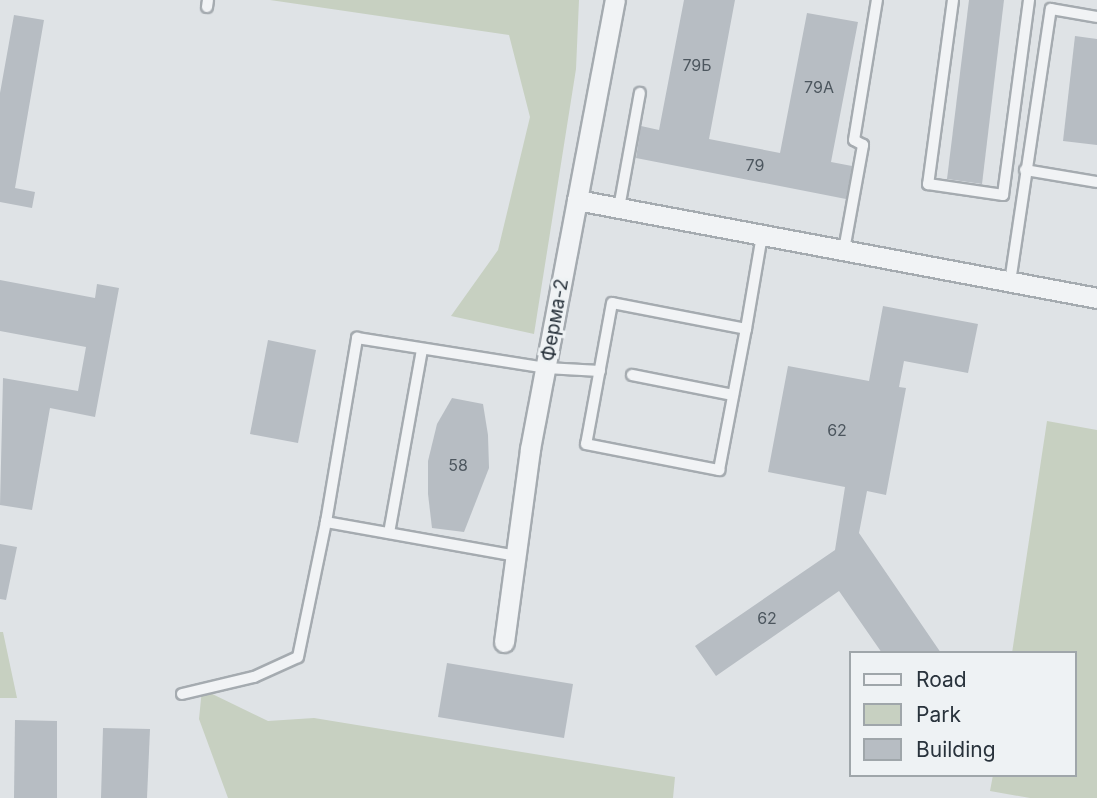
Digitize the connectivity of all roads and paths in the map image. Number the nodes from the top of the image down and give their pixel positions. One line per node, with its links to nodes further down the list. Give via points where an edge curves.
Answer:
1 (615, 0): 10 (street, Ферма-2)
2 (877, 0): 13 (lane, via 853,140 863,145)
3 (953, 0): 4 (lane, via 928,184 1003,195)
4 (1029, 0)
5 (1052, 5): 6 (lane); 8 (lane)
6 (1097, 17)
7 (640, 93): 11 (lane)
8 (1025, 170): 9 (lane); 14 (lane)
9 (1097, 182)
10 (577, 200): 11 (street); 18 (street, Ферма-2)
11 (619, 208): 12 (street)
12 (762, 235): 13 (street); 16 (lane)
13 (844, 250): 14 (street)
14 (1010, 282): 15 (street)
15 (1097, 298)
16 (746, 329): 19 (lane, via 612,303); 21 (lane)
17 (422, 348): 18 (lane); 22 (lane, via 357,338); 23 (lane)
18 (546, 368): 19 (lane); 24 (street, Ферма-2)
19 (600, 371): 21 (lane, via 586,444 719,470)
20 (632, 375): 21 (lane)
21 (733, 395)
22 (326, 522): 23 (lane); 26 (lane, via 298,657 254,677)
23 (389, 533): 24 (lane)
24 (516, 556): 25 (street, Ферма-2)
25 (504, 642)
26 (182, 694)

